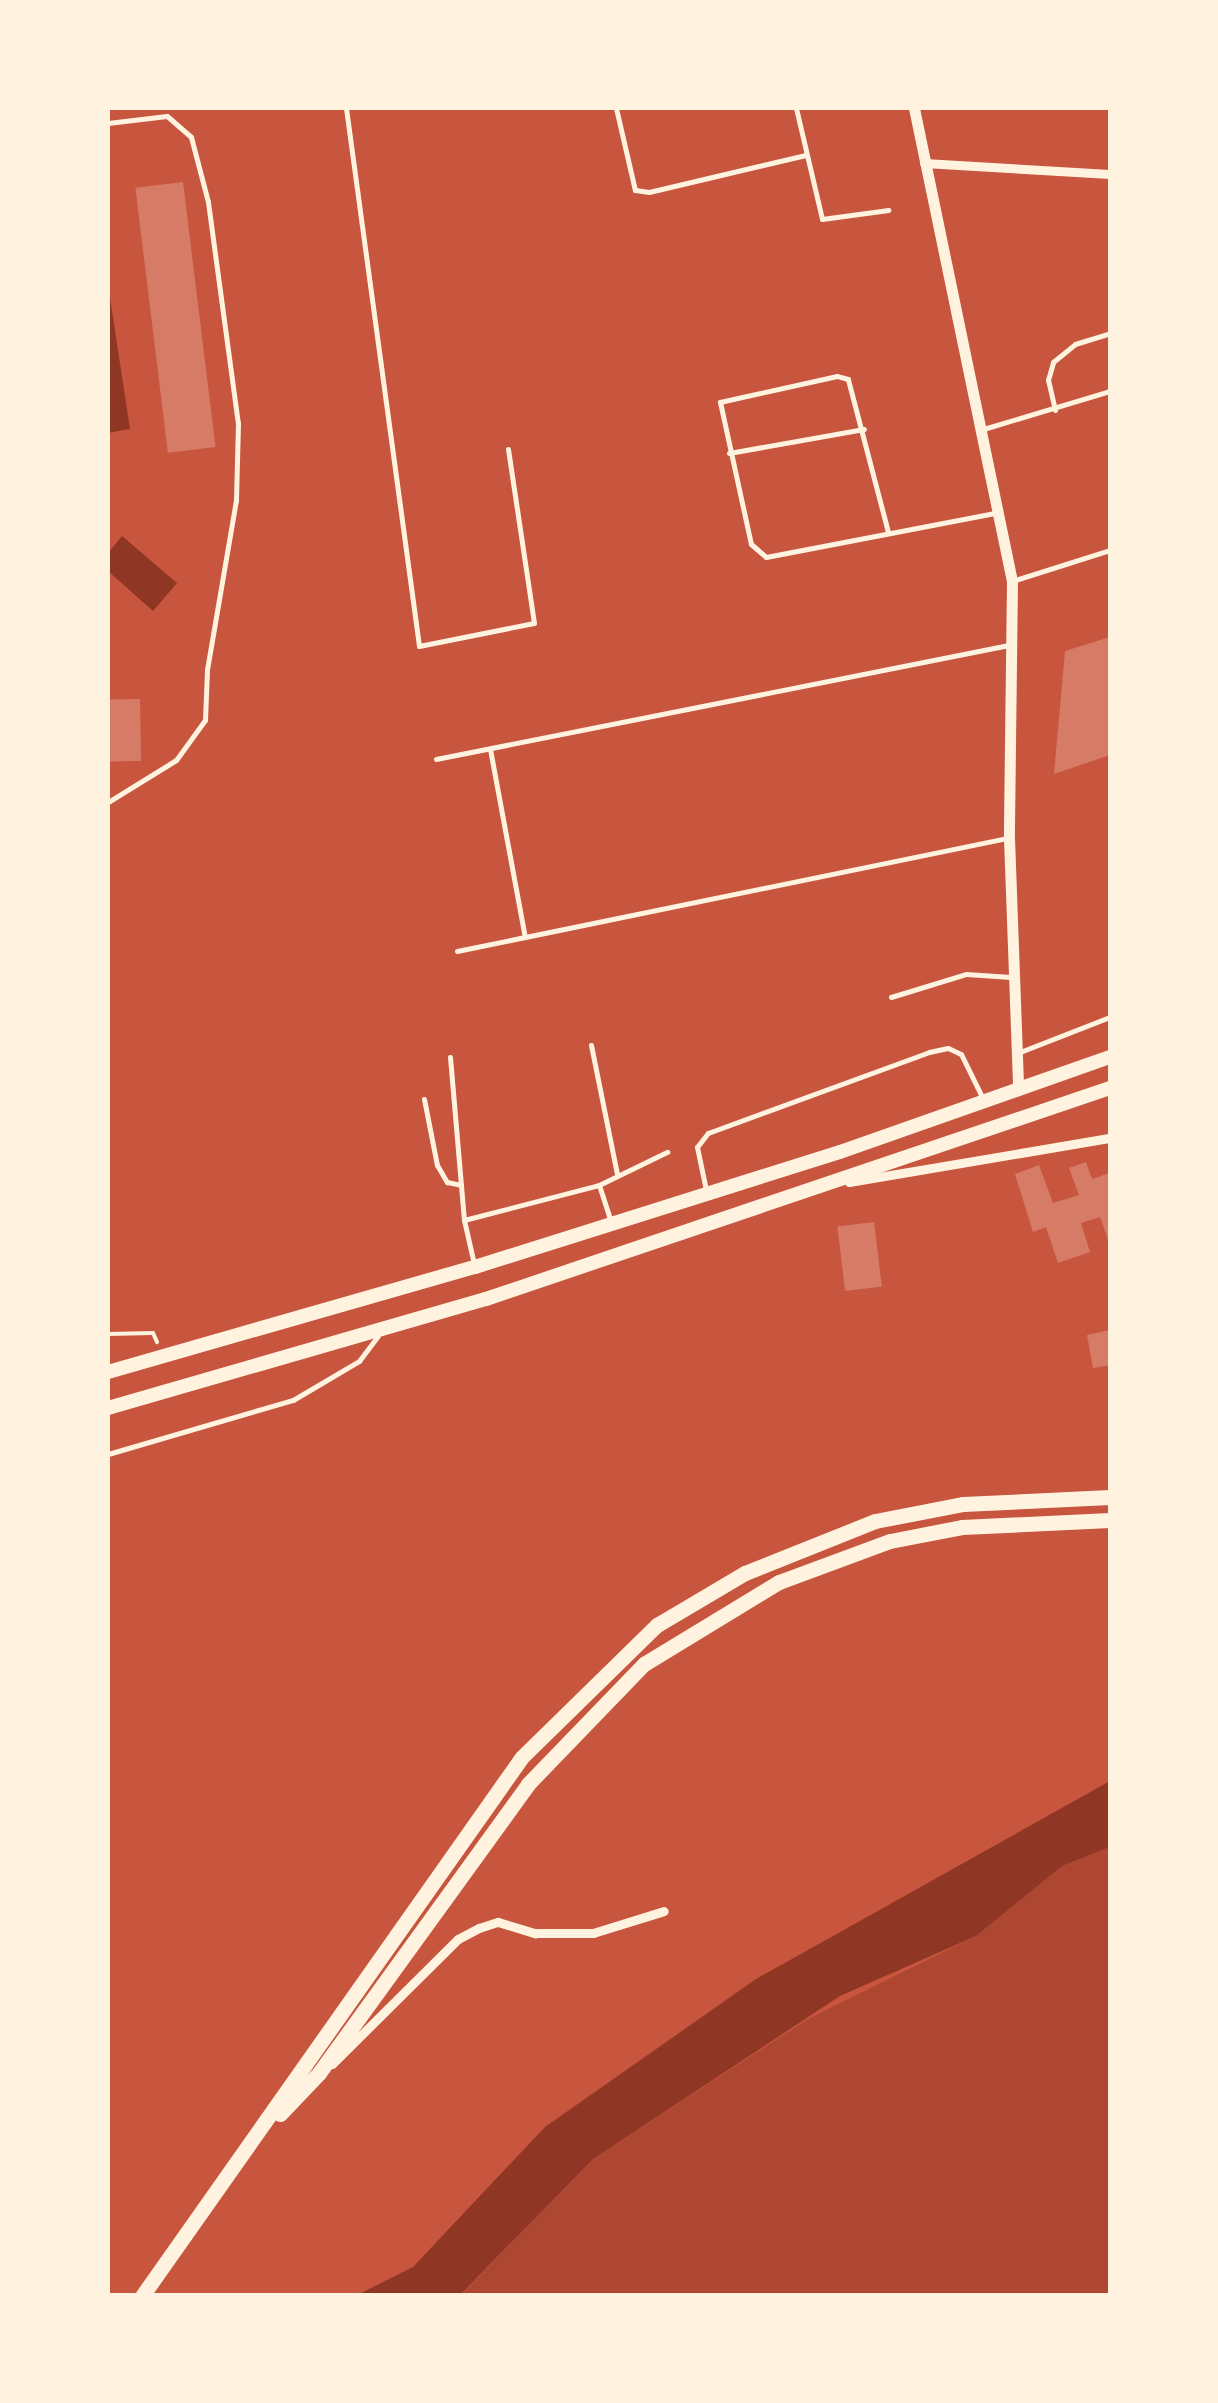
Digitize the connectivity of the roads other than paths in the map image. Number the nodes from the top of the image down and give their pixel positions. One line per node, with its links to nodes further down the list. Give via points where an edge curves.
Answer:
1 (346, 108): 15 (lane, via 419,646 534,623)
2 (616, 108): 6 (lane, via 635,190)
3 (796, 108): 6 (lane)
4 (914, 108): 7 (street)
5 (108, 123): 24 (lane, via 167,116 191,137 208,202 238,423 236,500 206,670 205,720 176,760)
6 (806, 155): 9 (lane, via 822,219)
7 (924, 163): 8 (street); 14 (street)
8 (1110, 174)
9 (888, 210)
10 (1110, 333): 12 (lane, via 1075,344 1052,362 1048,380)
11 (1110, 390): 12 (lane)
12 (1055, 410): 14 (lane)
13 (864, 429): 16 (lane); 16 (lane, via 856,391 836,376 728,396 718,409); 18 (lane)
14 (979, 430): 17 (street)
15 (508, 449)
16 (729, 453): 18 (lane, via 757,554 766,558)
17 (998, 513): 18 (lane); 20 (street)
18 (888, 532)
19 (1110, 550): 20 (lane)
20 (1012, 581): 21 (street)
21 (1012, 644): 22 (lane); 25 (street)
22 (490, 748): 23 (lane); 26 (lane)
23 (436, 760)
24 (108, 802)
25 (1009, 838): 26 (lane); 28 (street)
26 (525, 936): 27 (lane)
27 (457, 951)
28 (1014, 977): 29 (lane, via 966,974); 32 (street)
29 (892, 997)
30 (1110, 1018): 32 (lane)
31 (591, 1045): 41 (lane)
32 (1017, 1053): 35 (street)
33 (1110, 1056): 35 (main road)
34 (450, 1057): 43 (lane)
35 (1018, 1086): 37 (main road)
36 (1110, 1088): 42 (main road)
37 (983, 1099): 45 (main road); 45 (lane, via 961,1054 948,1048 928,1052 708,1133 697,1147)
38 (424, 1100): 43 (lane, via 437,1165 448,1182)
39 (1110, 1138): 42 (street)
40 (668, 1152): 41 (lane)
41 (617, 1175): 44 (lane)
42 (846, 1182): 49 (main road)
43 (461, 1185): 46 (lane)
44 (599, 1185): 46 (lane); 47 (lane)
45 (707, 1194): 47 (main road)
46 (464, 1220): 48 (lane)
47 (612, 1224): 48 (main road)
48 (475, 1267): 50 (main road)
49 (382, 1331): 51 (main road); 52 (lane, via 360,1362 294,1400)
50 (108, 1372)
51 (108, 1408)
52 (108, 1454)
53 (1110, 1497): 57 (highway, via 963,1504 875,1520 745,1573 658,1624 522,1757)
54 (1110, 1520): 56 (highway, via 962,1528 890,1541 779,1582 677,1641 608,1697 528,1784)
55 (664, 1912): 56 (street, via 593,1933 535,1933 498,1922 479,1928 458,1939 356,2046)
56 (319, 2074): 57 (highway)
57 (260, 2135): 58 (highway)
58 (142, 2296)

